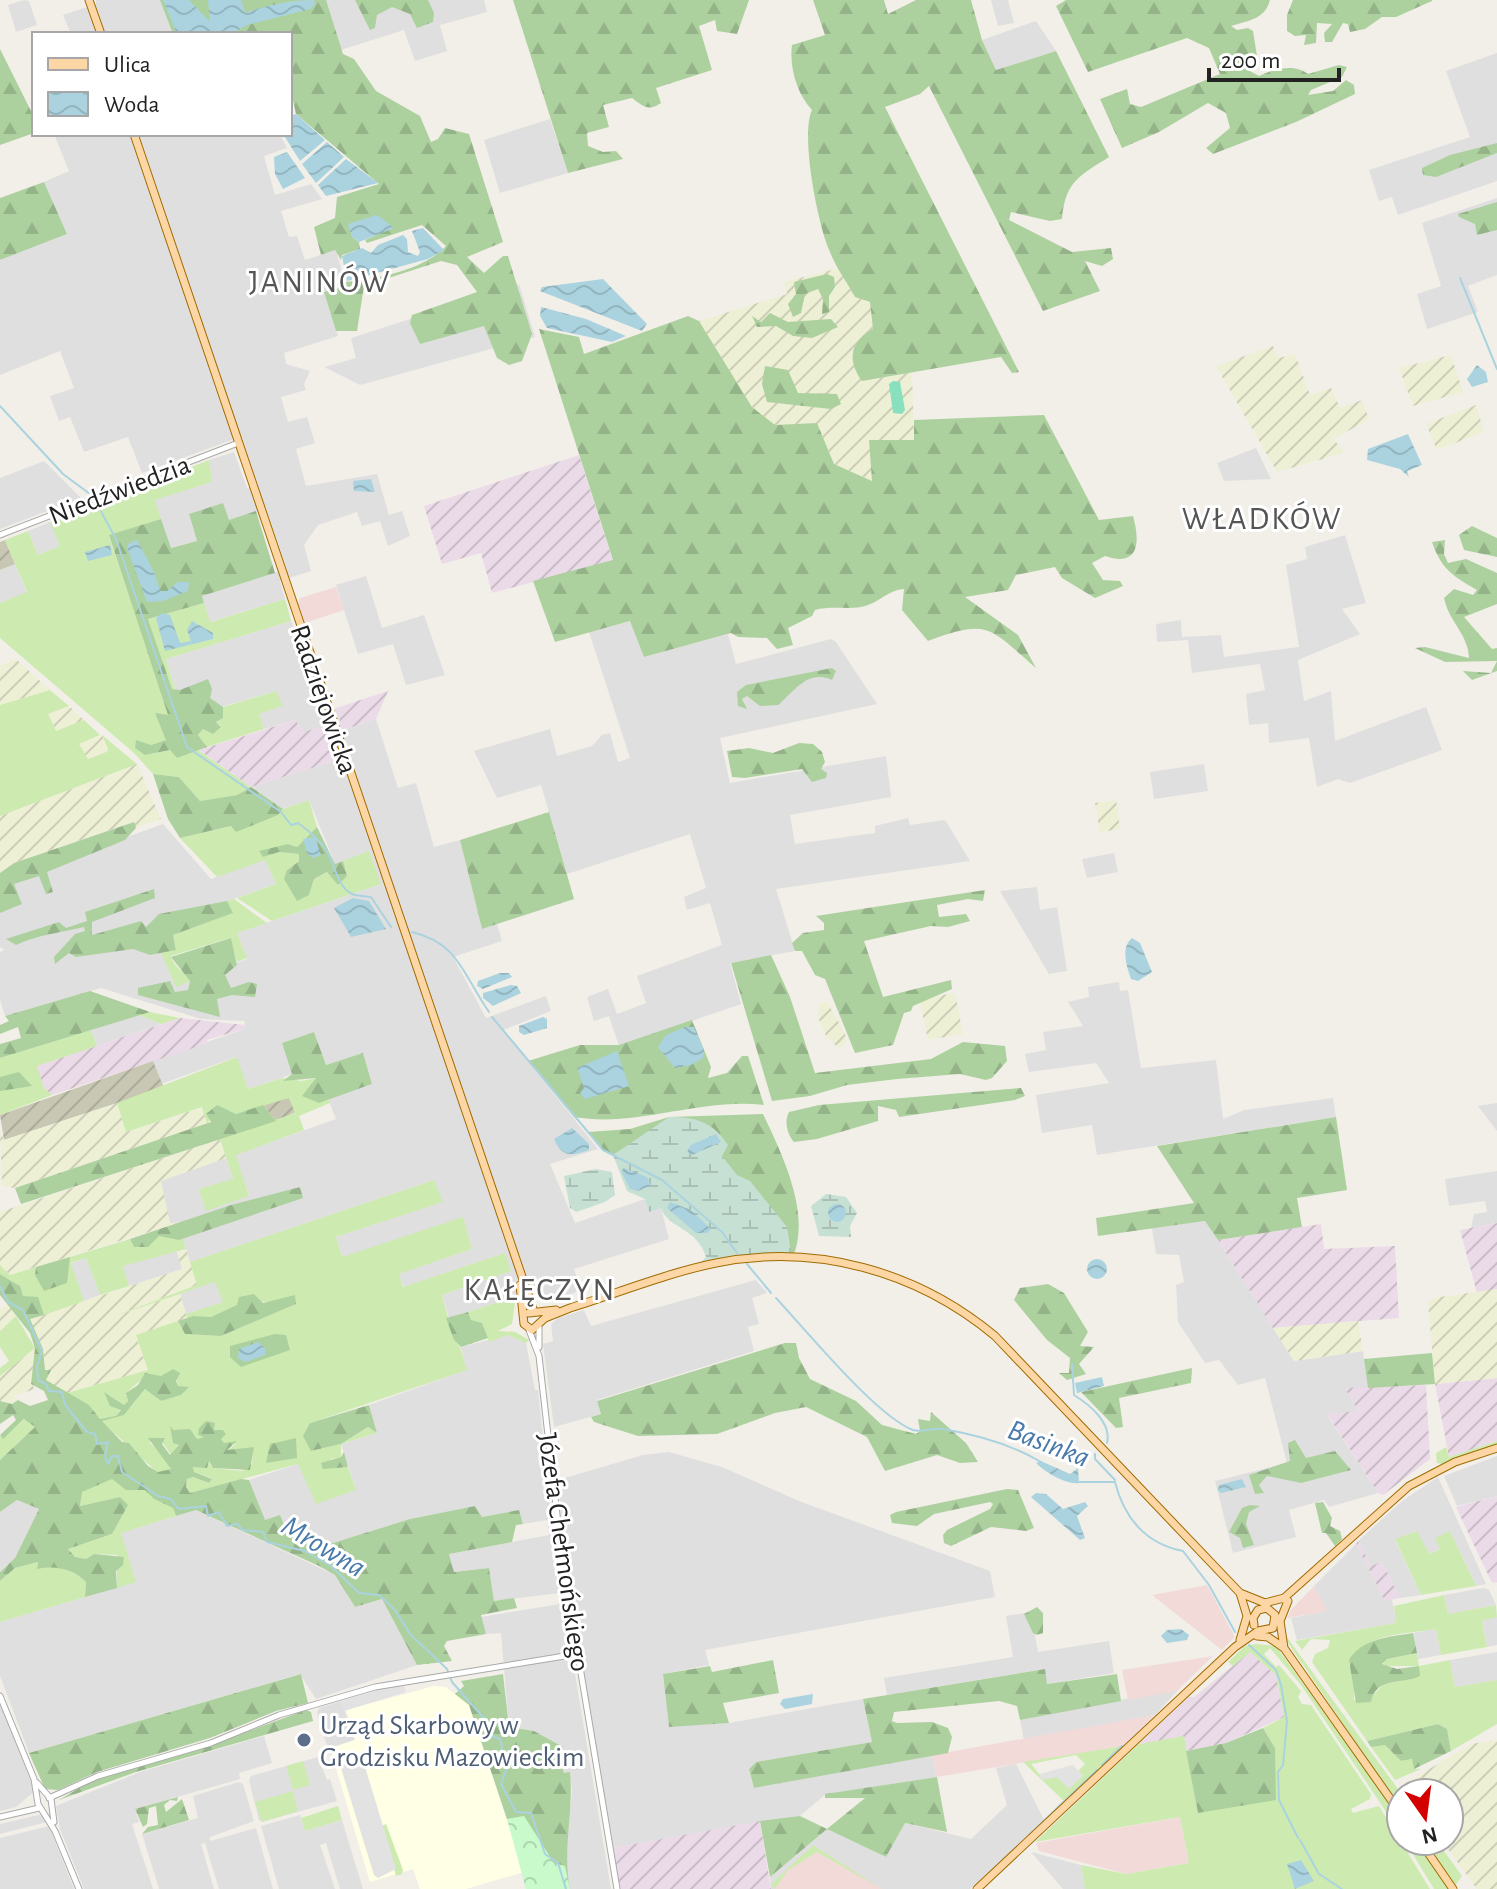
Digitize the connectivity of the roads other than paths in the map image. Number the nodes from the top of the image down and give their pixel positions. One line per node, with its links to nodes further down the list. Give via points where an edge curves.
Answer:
1 (89, 0): 2 (main road)
2 (100, 32)
3 (135, 136): 4 (main road, Radziejowicka)
4 (238, 443): 5 (street, Niedźwiedzia); 6 (main road, Radziejowicka)
5 (0, 535)
6 (516, 1263): 7 (main road, Radziejowicka); 10 (main road, Radziejowicka)
7 (525, 1289): 9 (main road, via 536,1307); 11 (main road, Radziejowicka)
8 (570, 1308): 9 (main road); 11 (main road); 15 (main road, via 701,1266 766,1257 844,1262 913,1284 964,1312 1001,1342)
9 (558, 1310): 11 (main road)
10 (524, 1318): 11 (main road); 12 (main road, Radziejowicka)
11 (538, 1319): 12 (main road); 13 (street, Józefa Chełmońskiego)
12 (529, 1329): 13 (street, Józefa Chełmońskiego)
13 (539, 1356): 22 (street, Józefa Chełmońskiego)
14 (1497, 1448): 16 (main road, via 1409,1486)
15 (1242, 1595): 16 (main road, via 1265,1603); 17 (main road); 18 (main road); 20 (main road, via 1247,1621)
16 (1286, 1599): 17 (main road); 21 (main road, via 1280,1621)
17 (1269, 1611): 18 (main road); 19 (main road)
18 (1258, 1626): 19 (main road); 20 (main road); 21 (main road)
19 (1275, 1626): 21 (main road)
20 (1239, 1643): 21 (main road, via 1260,1636); 30 (main road)
21 (1282, 1644): 24 (main road)
22 (577, 1654): 25 (street, via 384,1685 98,1776); 29 (street, Józefa Chełmońskiego)
23 (0, 1696): 25 (street)
24 (1385, 1791)
25 (45, 1803): 26 (street); 28 (street)
26 (0, 1817)
27 (1431, 1857): 31 (main road)
28 (79, 1889)
29 (617, 1889)
30 (977, 1889)
31 (1452, 1889)

